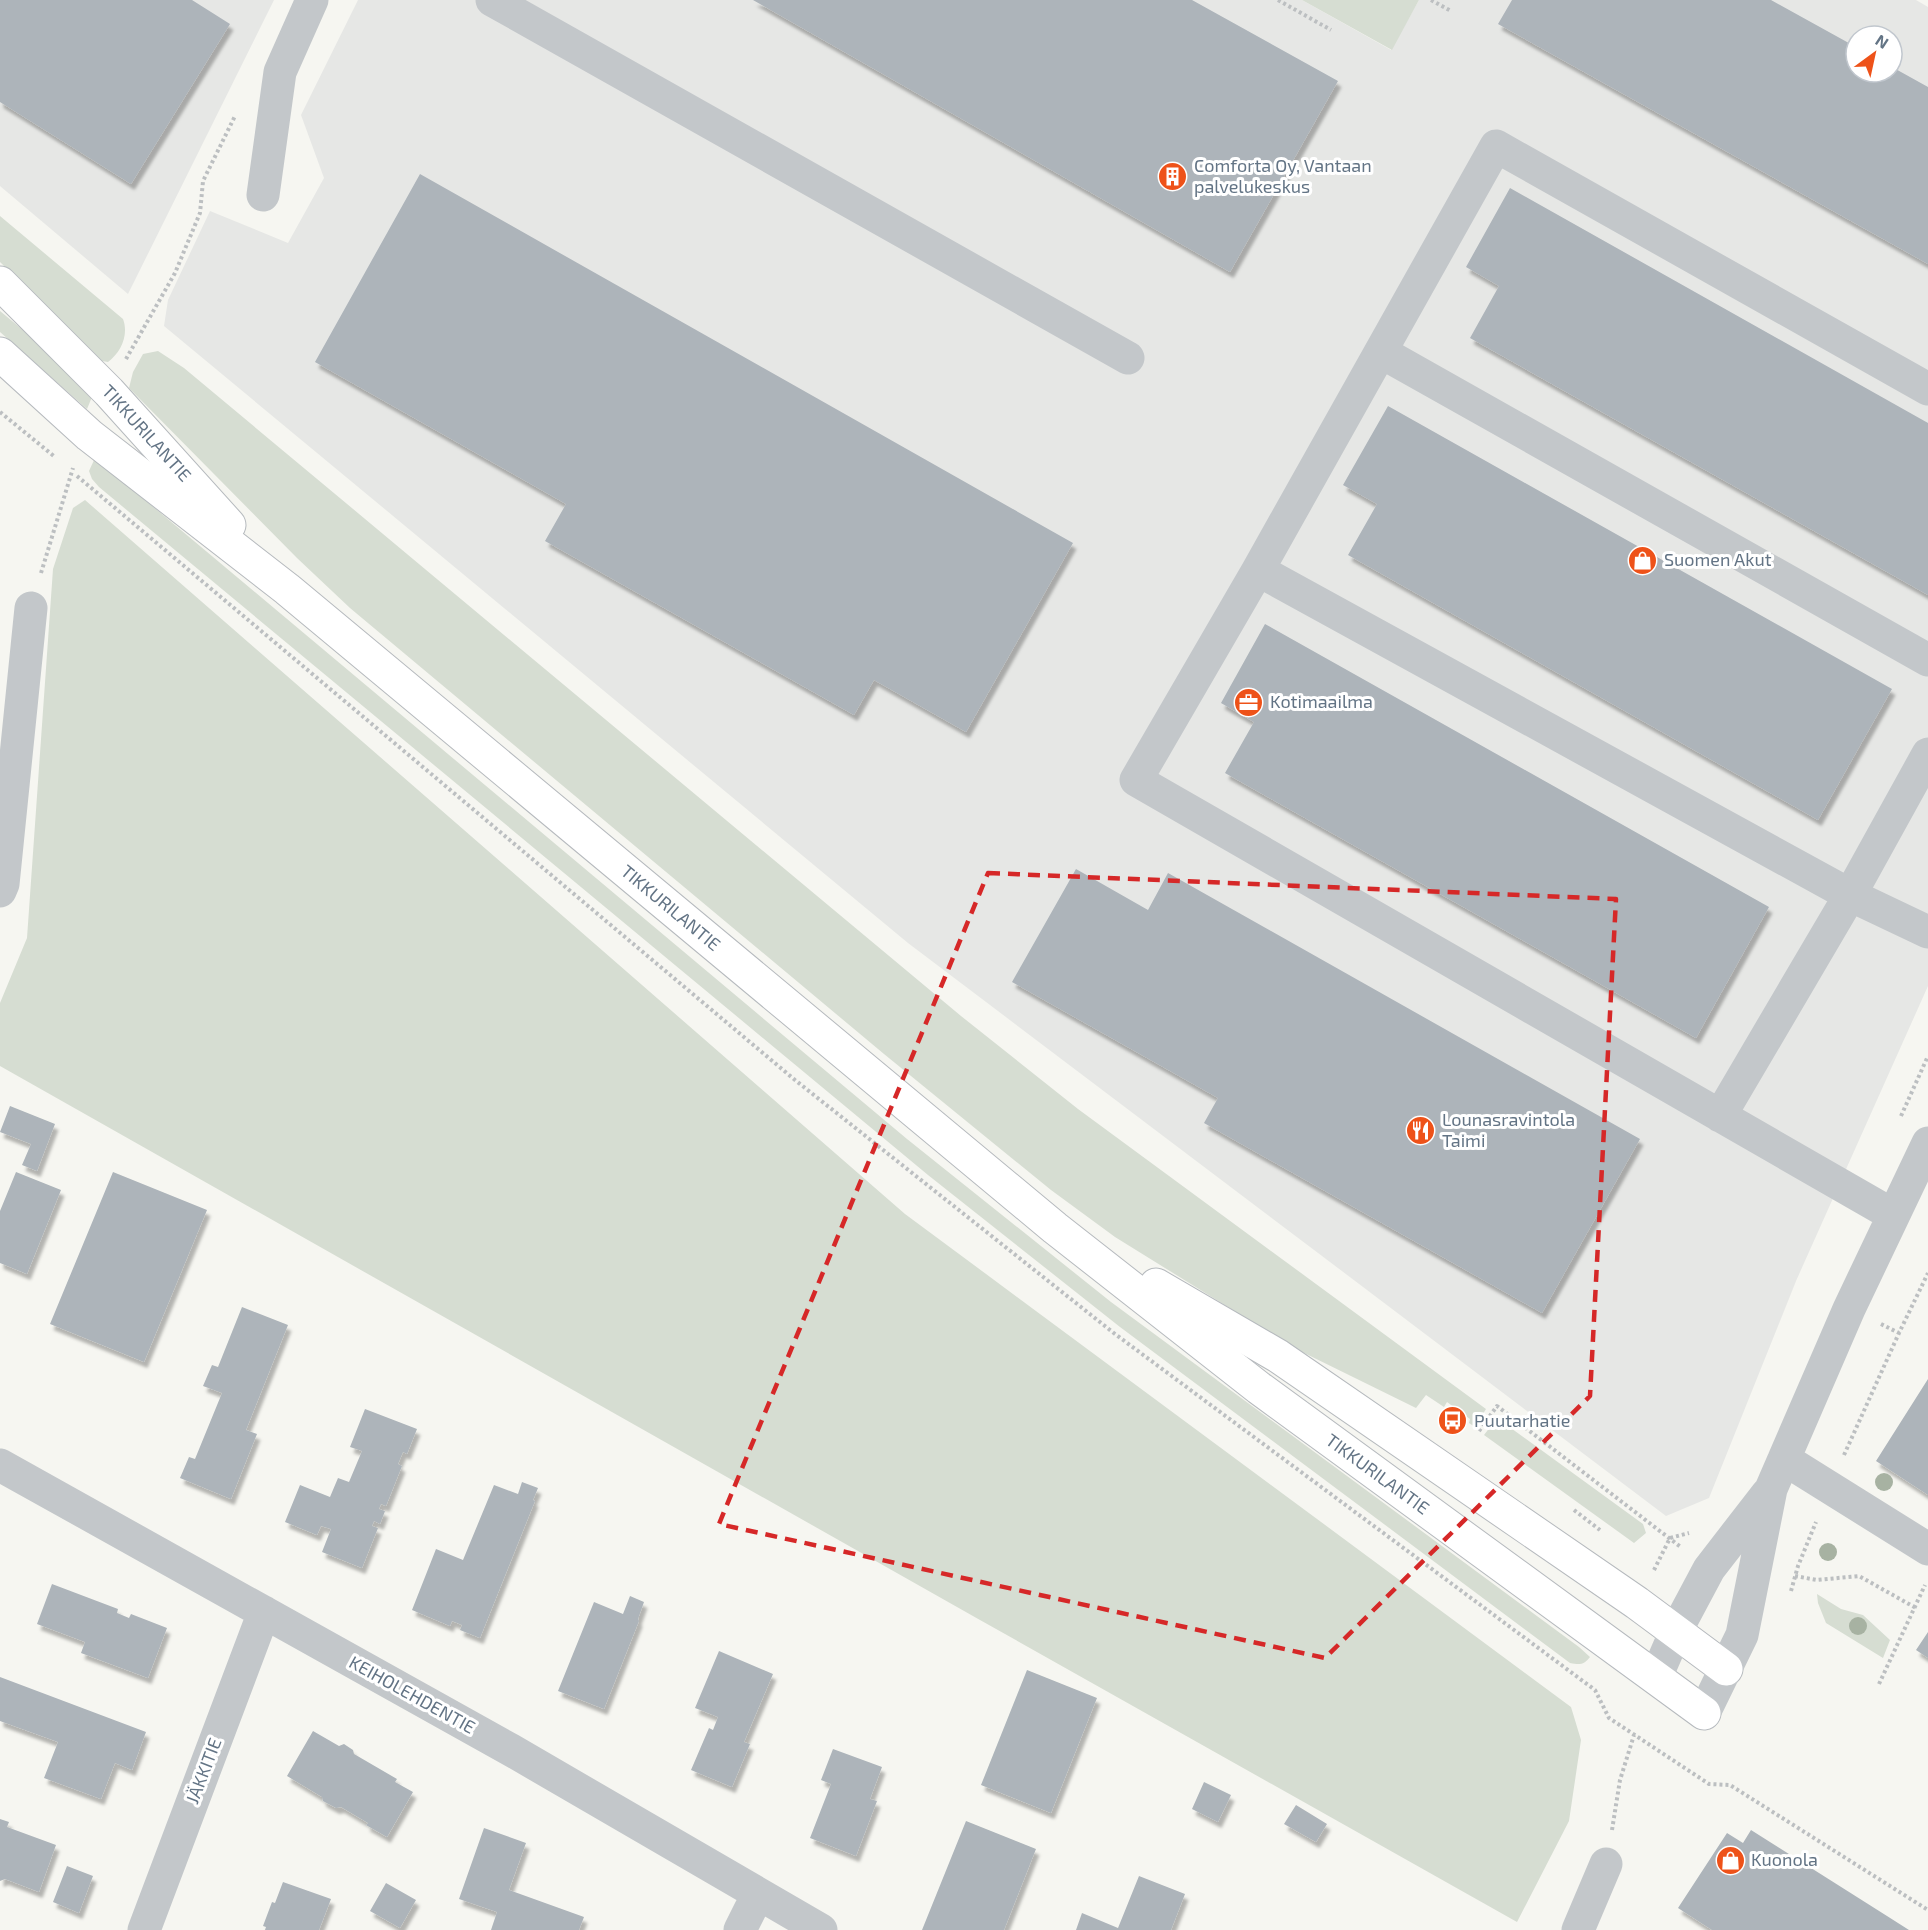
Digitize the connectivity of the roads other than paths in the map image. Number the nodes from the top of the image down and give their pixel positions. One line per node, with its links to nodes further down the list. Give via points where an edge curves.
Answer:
1 (312, 0): 3 (street, via 280,72)
2 (492, 0): 7 (street)
3 (263, 195)
4 (0, 283): 10 (main road, TIKKURILANTIE, via 109,392)
5 (1381, 352): 8 (street, via 1496,147); 9 (street); 12 (street)
6 (0, 354): 10 (main road, TIKKURILANTIE, via 89,435)
7 (1128, 358)
8 (1928, 389)
9 (1258, 570): 15 (street); 17 (street, via 1136,780)
10 (287, 589): 20 (main road, TIKKURILANTIE)
11 (31, 608): 14 (street)
12 (1928, 660)
13 (1928, 754): 15 (street)
14 (0, 891)
15 (1850, 895): 16 (street); 17 (street)
16 (1928, 932)
17 (1720, 1116): 19 (street)
18 (1928, 1143): 19 (street)
19 (1893, 1215): 21 (street)
20 (1055, 1228): 26 (main road, TIKKURILANTIE, via 1278,1356); 28 (main road, TIKKURILANTIE, via 1259,1388)
21 (1784, 1459): 23 (street); 24 (street)
22 (0, 1465): 25 (street, KEIHOLEHDENTIE)
23 (1771, 1488): 26 (street, via 1709,1569); 27 (street, via 1742,1635)
24 (1928, 1549)
25 (264, 1612): 31 (street, KEIHOLEHDENTIE); 32 (street, JÄKKITIE)
26 (1676, 1631): 27 (main road, TIKKURILANTIE); 28 (street)
27 (1726, 1669): 29 (street)
28 (1656, 1677): 29 (main road, TIKKURILANTIE)
29 (1704, 1713)
30 (1606, 1864): 35 (street)
31 (758, 1894): 33 (street); 34 (street, KEIHOLEHDENTIE)
32 (144, 1930)
33 (740, 1930)
34 (821, 1930)
35 (1578, 1930)

